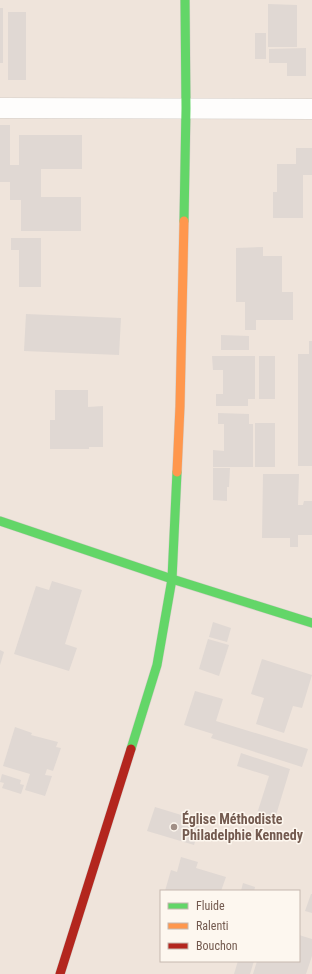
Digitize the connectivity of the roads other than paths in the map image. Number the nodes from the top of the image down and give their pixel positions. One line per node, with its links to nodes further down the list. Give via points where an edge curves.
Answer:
1 (185, 0): 3 (street)
2 (0, 108): 3 (street)
3 (186, 108): 4 (street); 6 (street, via 180,406)
4 (312, 109)
5 (0, 521): 6 (street)
6 (172, 579): 7 (street); 8 (street, via 157,665)
7 (312, 623)
8 (60, 974)

